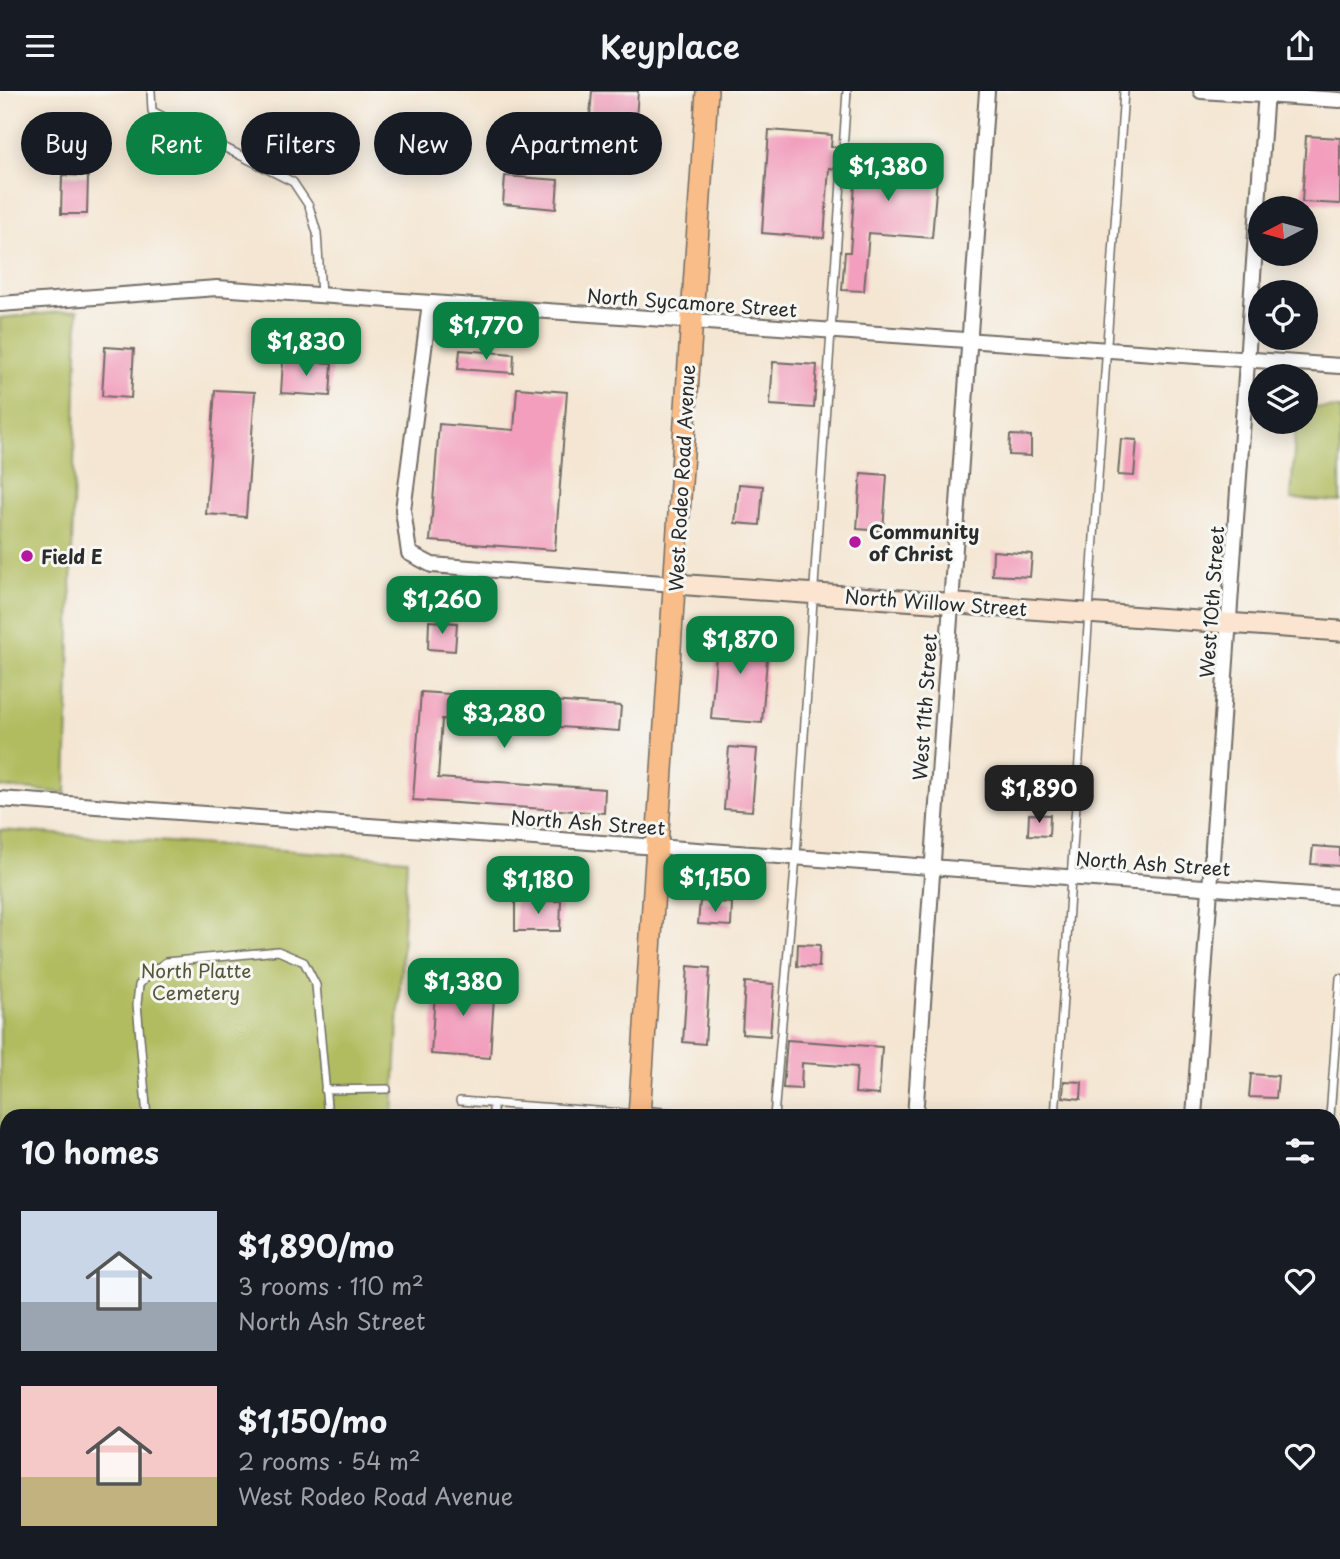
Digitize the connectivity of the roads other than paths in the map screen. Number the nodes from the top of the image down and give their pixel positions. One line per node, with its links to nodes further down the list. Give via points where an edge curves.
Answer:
1 (151, 91): 9 (lane, via 152,111 293,182 309,206 317,233)
2 (706, 91): 12 (main road, West Rodeo Road Avenue)
3 (847, 91): 13 (lane)
4 (987, 91): 14 (street, West 11th Street)
5 (1124, 91): 15 (lane)
6 (1201, 91): 7 (street)
7 (1266, 93): 8 (street); 16 (street, West 10th Street)
8 (1340, 100)
9 (321, 295): 10 (street, North Sycamore Street); 11 (street, North Sycamore Street, via 217,288)
10 (430, 303): 12 (street, North Sycamore Street); 18 (street, North Willow Street, via 402,510 409,554 432,565)
11 (0, 304)
12 (691, 321): 13 (street, North Sycamore Street); 18 (main road, West Rodeo Road Avenue)
13 (830, 331): 14 (street, North Sycamore Street); 19 (lane)
14 (969, 341): 15 (street, North Sycamore Street); 20 (street, West 11th Street)
15 (1107, 350): 16 (street, North Sycamore Street); 21 (lane)
16 (1247, 360): 17 (street, North Sycamore Street); 22 (street, West 10th Street)
17 (1340, 366)
18 (675, 584): 19 (main road, North Willow Street); 25 (main road, West Rodeo Road Avenue)
19 (812, 594): 20 (main road, North Willow Street); 26 (lane)
20 (951, 603): 21 (main road, North Willow Street); 27 (street, West 11th Street)
21 (1088, 613): 22 (main road, North Willow Street); 28 (lane)
22 (1228, 623): 23 (main road, North Willow Street); 29 (street, West 10th Street)
23 (1340, 631)
24 (0, 799): 25 (street, North Ash Street)
25 (657, 846): 26 (street, North Ash Street); 40 (main road, West Rodeo Road Avenue)
26 (796, 856): 27 (street, North Ash Street); 41 (lane)
27 (932, 866): 28 (street, North Ash Street); 42 (street, West 11th Street)
28 (1072, 877): 29 (street, North Ash Street); 43 (lane)
29 (1210, 887): 30 (street, North Ash Street); 44 (street, West 10th Street)
30 (1340, 897)
31 (1340, 978): 45 (lane)
32 (387, 1089): 33 (lane)
33 (326, 1090): 36 (lane, via 316,985 304,962 278,951 166,963 139,985 136,1004); 37 (lane)
34 (460, 1101): 35 (lane)
35 (494, 1103): 38 (lane); 39 (lane)
36 (146, 1109)
37 (327, 1109)
38 (493, 1109)
39 (566, 1109)
40 (639, 1109)
41 (775, 1109)
42 (916, 1109)
43 (1056, 1109)
44 (1195, 1109)
45 (1331, 1109)

